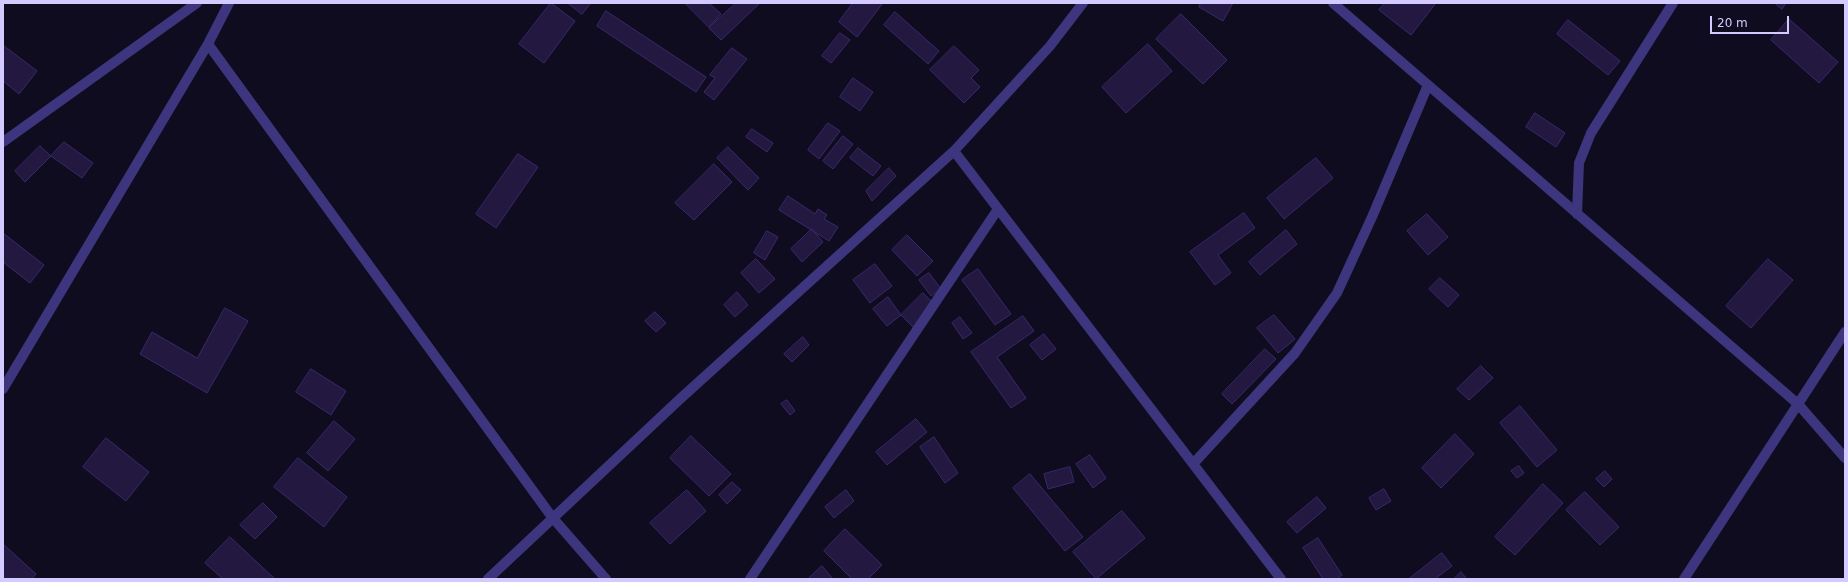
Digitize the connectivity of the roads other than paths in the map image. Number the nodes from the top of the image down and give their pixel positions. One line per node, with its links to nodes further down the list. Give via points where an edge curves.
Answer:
1 (198, 3): 8 (street)
2 (229, 3): 6 (street)
3 (1083, 3): 9 (street, via 1050,46)
4 (1333, 3): 7 (street)
5 (1673, 3): 11 (street, via 1591,133 1580,163)
6 (208, 44): 13 (street); 17 (street)
7 (1428, 85): 11 (street); 16 (street, via 1337,293 1294,353)
8 (3, 142)
9 (954, 150): 10 (street); 17 (street)
10 (998, 209): 16 (street); 20 (street)
11 (1577, 214): 14 (street)
12 (1845, 332): 14 (street)
13 (3, 389)
14 (1798, 404): 15 (street); 22 (street)
15 (1845, 458)
16 (1193, 464): 21 (street)
17 (552, 517): 18 (street); 19 (street)
18 (488, 579)
19 (606, 579)
20 (750, 579)
21 (1281, 579)
22 (1684, 579)

